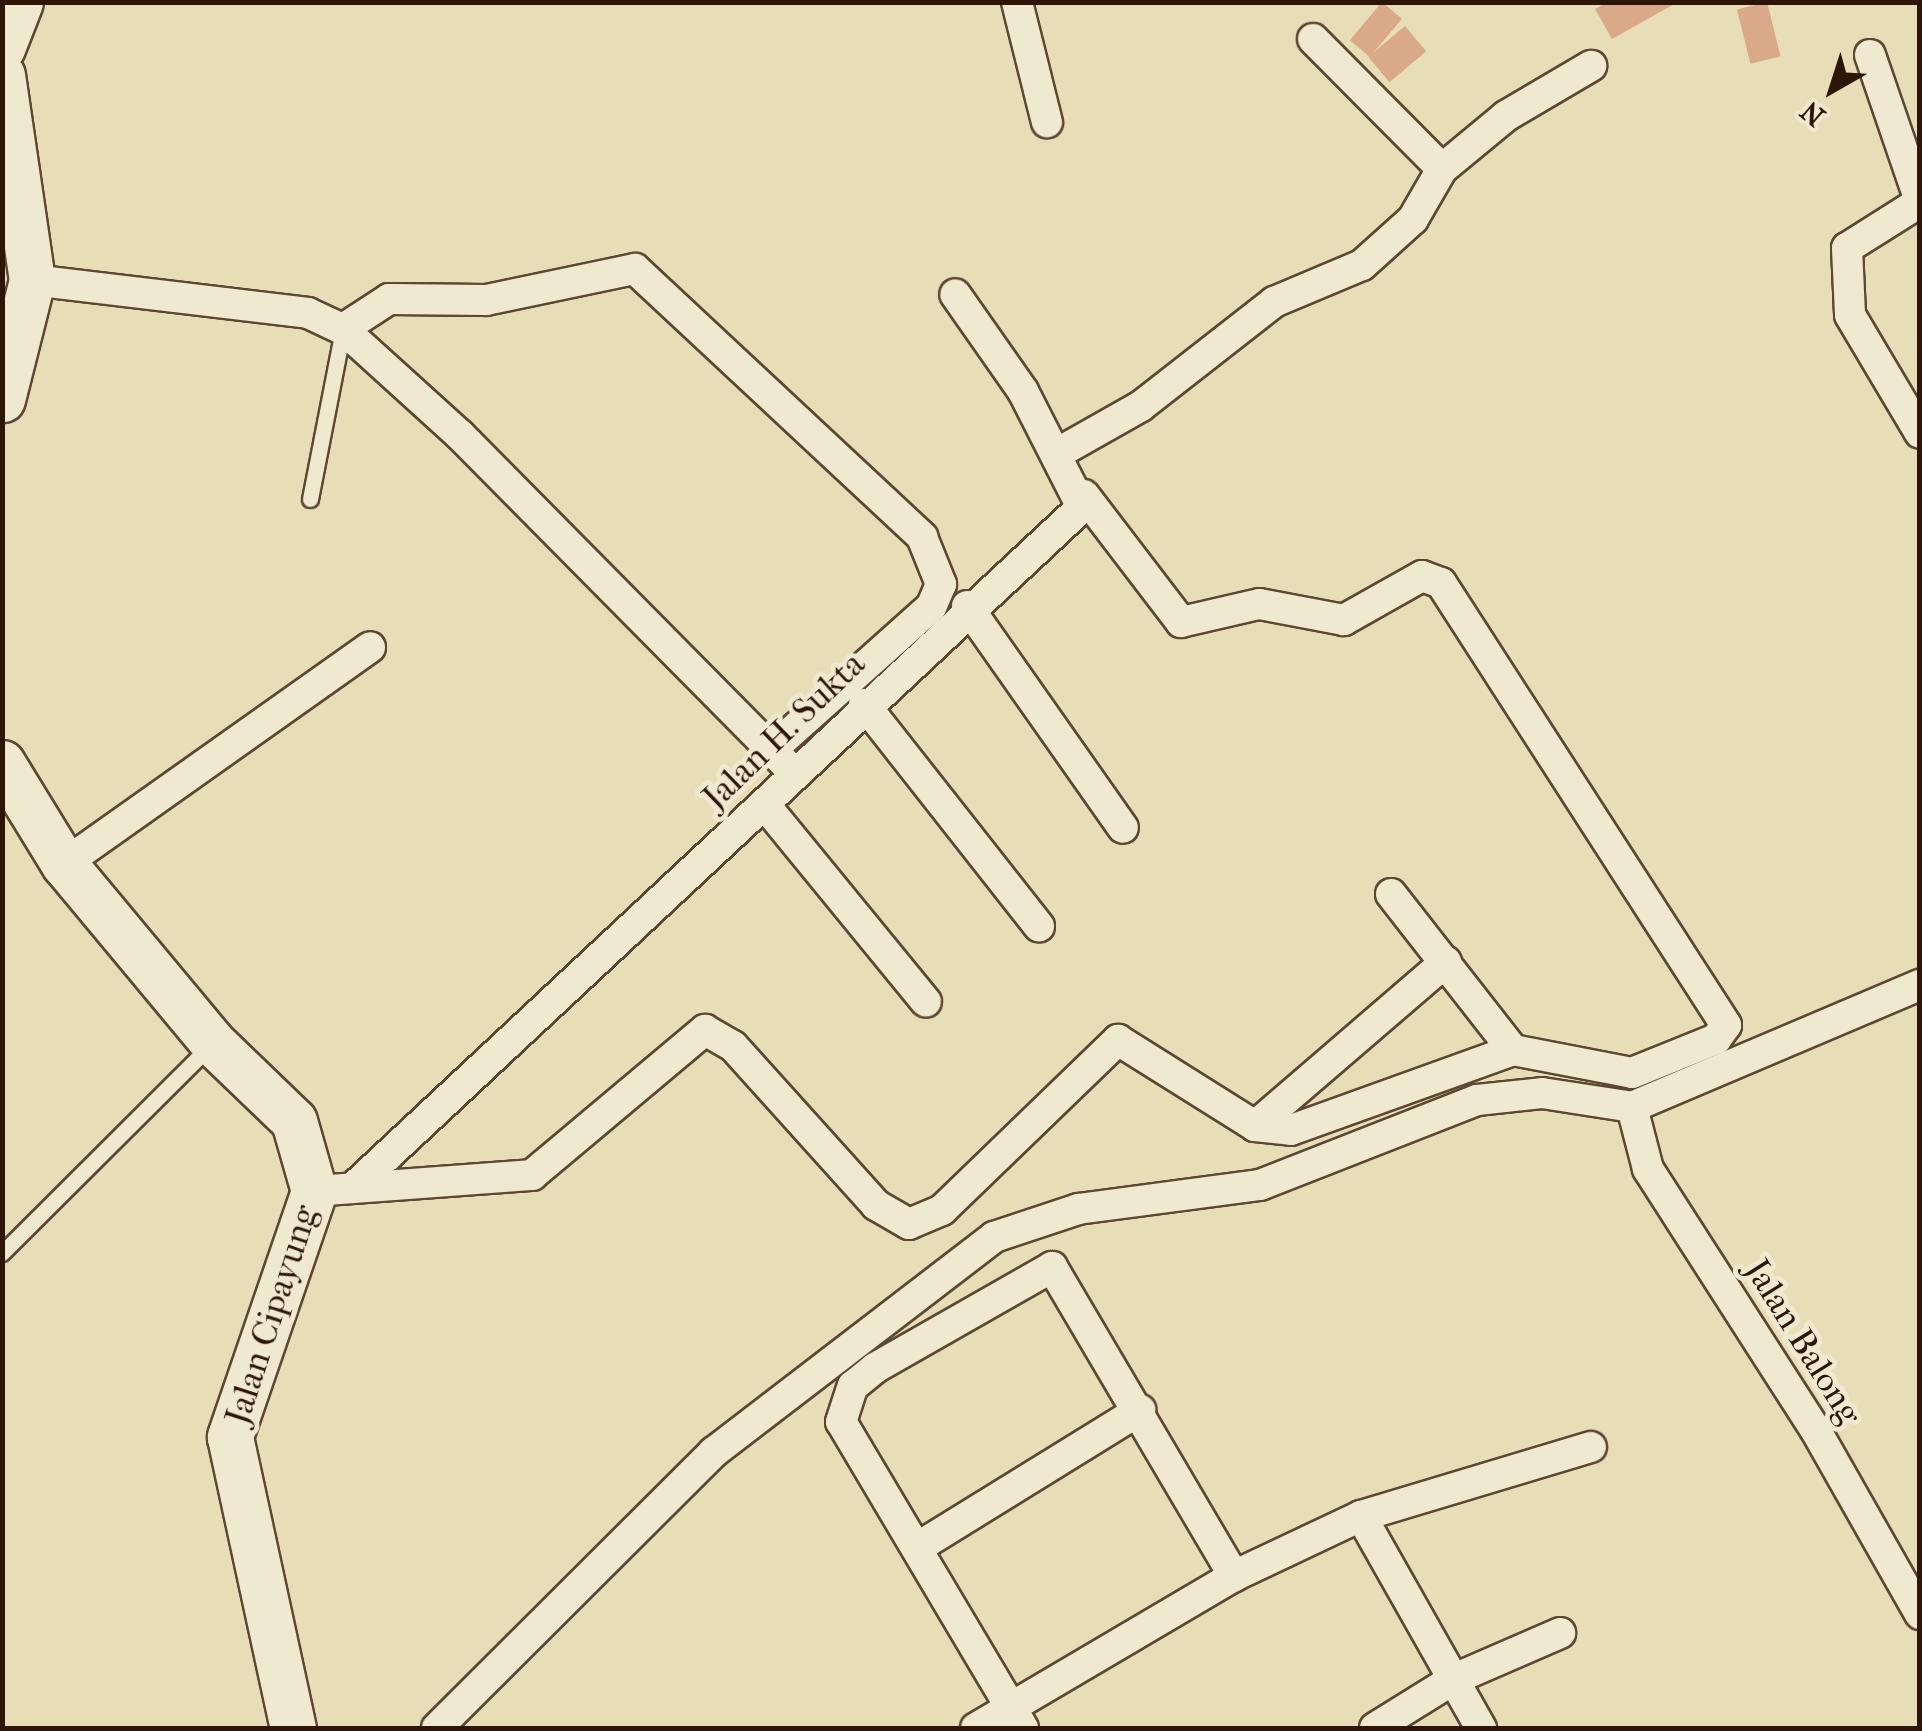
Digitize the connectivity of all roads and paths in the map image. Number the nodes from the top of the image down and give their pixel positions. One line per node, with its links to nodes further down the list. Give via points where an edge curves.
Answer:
1 (20, 2): 4 (main road)
2 (1017, 2): 8 (street)
3 (1313, 38): 9 (street)
4 (2, 48)
5 (1870, 55): 11 (street)
6 (1590, 66): 9 (street, via 1506,116)
7 (2, 75): 10 (main road)
8 (1048, 122)
9 (1442, 169): 17 (street, via 1413,219 1362,266 1274,302 1141,406)
10 (8, 181): 12 (main road)
11 (1920, 201): 16 (street, via 1847,248 1850,315)
12 (32, 280): 14 (street, via 308,312); 15 (main road)
13 (955, 294): 17 (street)
14 (342, 329): 19 (lane); 23 (street, via 460,435); 23 (street, via 389,299 486,300 635,269 922,537 942,584 931,608)
15 (2, 398)
16 (1920, 433)
17 (1058, 453): 18 (street)
18 (1084, 495): 20 (street, Jalan H. Sukta, via 1066,528); 35 (street, via 1181,622 1259,604 1344,620 1422,576 1442,583 1726,1024 1716,1039 1632,1073)
19 (310, 499)
20 (968, 606): 22 (street, Jalan H. Sukta); 27 (street)
21 (370, 647): 28 (street)
22 (864, 704): 25 (street, Jalan H. Sukta); 30 (street)
23 (772, 750): 25 (street)
24 (2, 763): 28 (main road, Jalan Cipayung)
25 (794, 774): 26 (street, Jalan H. Sukta)
26 (764, 804): 33 (street); 38 (street, Jalan H. Sukta)
27 (1122, 828)
28 (64, 864): 34 (main road, Jalan Cipayung)
29 (1391, 894): 31 (street)
30 (1039, 926)
31 (1446, 962): 35 (street); 37 (street)
32 (1920, 985): 36 (street)
33 (926, 1002)
34 (212, 1043): 38 (main road, Jalan Cipayung, via 294,1120); 39 (lane)
35 (1513, 1050): 37 (street, via 1291,1130)
36 (1632, 1107): 45 (street, Jalan Balong, via 1648,1169 1815,1429); 50 (street, via 1542,1093 1477,1100 1260,1186 1078,1209 994,1237 714,1452)
37 (1255, 1126): 38 (street, via 1118,1040 942,1210 909,1224 876,1204 733,1046 705,1030 532,1174)
38 (335, 1187): 49 (main road, Jalan Cipayung, via 230,1438)
39 (2, 1254)
40 (1140, 1410): 43 (street); 43 (street, via 1052,1267 875,1368 853,1386 841,1422); 44 (street)
41 (1591, 1448): 42 (street)
42 (1361, 1516): 44 (street); 47 (street)
43 (920, 1546): 48 (street)
44 (1234, 1576): 48 (street)
45 (1920, 1614)
46 (1560, 1634): 47 (street)
47 (1452, 1680): 52 (street); 53 (street)
48 (1020, 1720): 51 (street)
49 (293, 1728)
50 (437, 1728)
51 (976, 1728)
52 (1375, 1728)
53 (1481, 1728)

